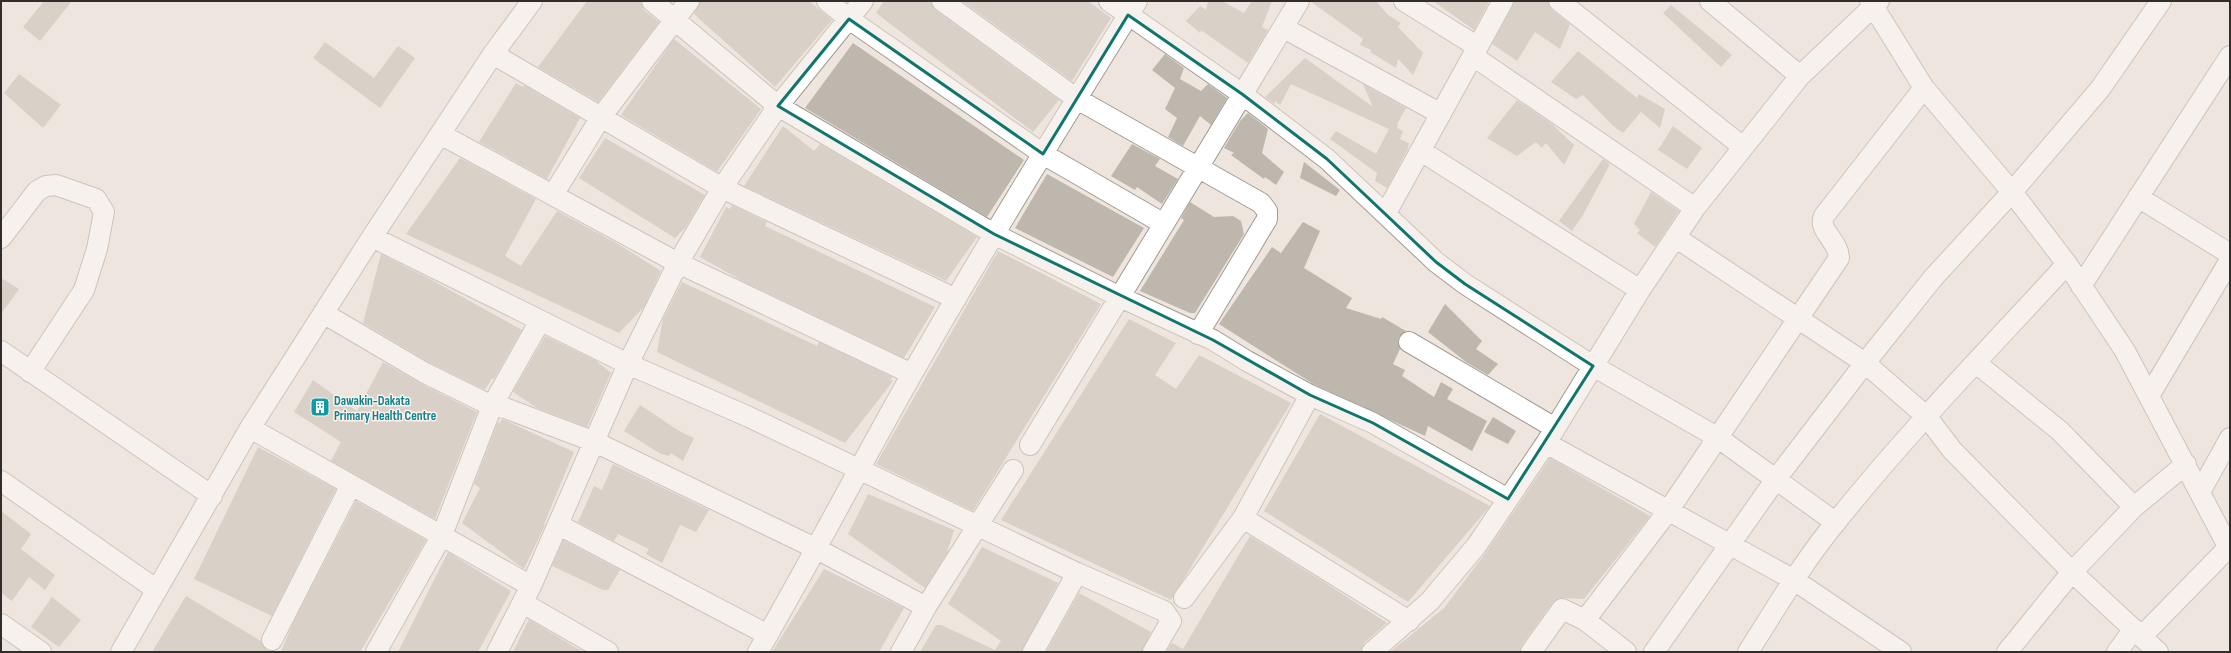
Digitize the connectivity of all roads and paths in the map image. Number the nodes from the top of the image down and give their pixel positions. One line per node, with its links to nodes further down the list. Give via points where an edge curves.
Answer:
1 (532, 1): 20 (street)
2 (652, 1): 17 (street)
3 (689, 1): 17 (street)
4 (827, 1): 16 (street)
5 (862, 1): 16 (street)
6 (942, 1): 25 (street)
7 (1109, 1): 15 (street)
8 (1299, 1): 18 (street)
9 (1404, 1): 19 (street)
10 (1503, 1): 19 (street)
11 (1559, 1): 30 (street)
12 (1710, 1): 22 (street)
13 (2161, 1): 35 (street, via 2100,89)
14 (1874, 3): 22 (street); 23 (street)
15 (1133, 8): 24 (street); 25 (street)
16 (849, 19): 26 (street); 32 (street)
17 (674, 20): 26 (street); 28 (street)
18 (1284, 28): 24 (street); 27 (street)
19 (1475, 51): 27 (street); 38 (street)
20 (493, 54): 28 (street); 29 (street)
21 (2230, 56): 37 (street)
22 (1800, 76): 30 (street)
23 (1924, 88): 35 (street); 54 (street, via 1821,221 1839,250 1839,258)
24 (1242, 94): 33 (street); 39 (street, via 1327,159)
25 (1077, 99): 32 (street); 33 (street)
26 (778, 106): 34 (street); 41 (street)
27 (1441, 114): 31 (street)
28 (601, 117): 34 (street); 36 (street)
29 (440, 134): 36 (street); 42 (street)
30 (1743, 147): 38 (street)
31 (1421, 151): 39 (street); 50 (street)
32 (1043, 154): 40 (street); 41 (street)
33 (1199, 168): 40 (street); 56 (street, via 1261,203 1267,211 1267,219)
34 (722, 188): 47 (street); 52 (street)
35 (2012, 192): 48 (street); 59 (street, via 1933,278)
36 (553, 195): 47 (street)
37 (2138, 197): 45 (street); 49 (street)
38 (1695, 208): 43 (street)
39 (1386, 213): 62 (street, via 1436,262 1465,284)
40 (1164, 224): 51 (street)
41 (994, 234): 51 (street); 52 (street)
42 (372, 237): 53 (street); 55 (street)
43 (1675, 237): 50 (street); 54 (street)
44 (1, 238): 63 (street, via 37,192 46,186 56,185 96,199 104,212 97,249 84,290)
45 (2230, 254)
46 (2230, 260): 66 (street)
47 (678, 263): 61 (street); 64 (street)
48 (2067, 264): 49 (street); 60 (street)
49 (2081, 286): 66 (street, via 2125,351)
50 (1640, 290): 62 (street)
51 (1120, 297): 56 (street); 74 (street)
52 (956, 299): 64 (street)
53 (323, 314): 67 (street, via 426,373); 69 (street)
54 (1797, 320): 59 (street); 71 (street)
55 (540, 321): 61 (street); 67 (street)
56 (1198, 334): 65 (street)
57 (1409, 342): 70 (street)
58 (1, 351): 63 (street)
59 (1865, 363): 68 (street); 78 (street)
60 (1976, 363): 68 (street); 84 (street, via 2060,431)
61 (628, 364): 73 (street); 76 (street, via 749,417)
62 (1593, 366): 70 (street); 71 (street)
63 (30, 372): 82 (street)
64 (912, 374): 76 (street)
65 (1310, 395): 83 (street, via 1373,424); 86 (street)
66 (2149, 396): 75 (street)
67 (492, 406): 73 (street, via 505,408); 90 (street)
68 (1927, 417): 87 (street); 94 (street, via 1952,450)
69 (250, 428): 80 (street); 82 (street)
70 (1550, 435): 83 (street); 85 (street)
71 (1717, 437): 78 (street); 85 (street)
72 (2230, 438): 81 (street)
73 (595, 442): 88 (street); 92 (street)
74 (1030, 445)
75 (2186, 464): 81 (street); 84 (street)
76 (859, 470): 89 (street); 92 (street)
77 (1013, 470): 89 (street)
78 (1776, 479): 87 (street); 91 (street)
79 (1, 481): 97 (street)
80 (351, 485): 90 (street); 105 (street)
81 (2200, 492): 93 (street)
82 (212, 496): 97 (street)
83 (1508, 499): 102 (street, via 1478,545 1430,601)
84 (2134, 507): 94 (street)
85 (1668, 511): 91 (street); 101 (street)
86 (1243, 518): 99 (street); 102 (street)
87 (1836, 522): 96 (street)
88 (559, 525): 98 (street); 106 (street)
89 (978, 526): 95 (street); 100 (street)
90 (442, 535): 98 (street); 110 (street)
91 (1729, 545): 96 (street); 119 (street)
92 (817, 549): 100 (street); 106 (street)
93 (2229, 549): 104 (street)
94 (2072, 572): 104 (street); 121 (street)
95 (1077, 573): 114 (street); 115 (street, via 1169,616 1171,621)
96 (1794, 580): 107 (street); 120 (street)
97 (157, 590): 109 (street)
98 (527, 594): 111 (street); 112 (street)
99 (1184, 598)
100 (926, 607): 113 (street)
101 (1585, 620): 117 (street, via 1562,609); 118 (street)
102 (1409, 621): 116 (street)
103 (1, 624): 108 (street)
104 (2138, 633): 122 (street); 123 (street)
105 (272, 640)
106 (763, 644)
107 (1890, 648)
108 (42, 652)
109 (121, 652)
110 (376, 652)
111 (497, 652)
112 (608, 652)
113 (901, 652)
114 (1033, 652)
115 (1153, 652)
116 (1372, 652)
117 (1531, 652)
118 (1626, 652)
119 (1654, 652)
120 (1748, 652)
121 (2007, 652)
122 (2117, 652)
123 (2158, 652)

